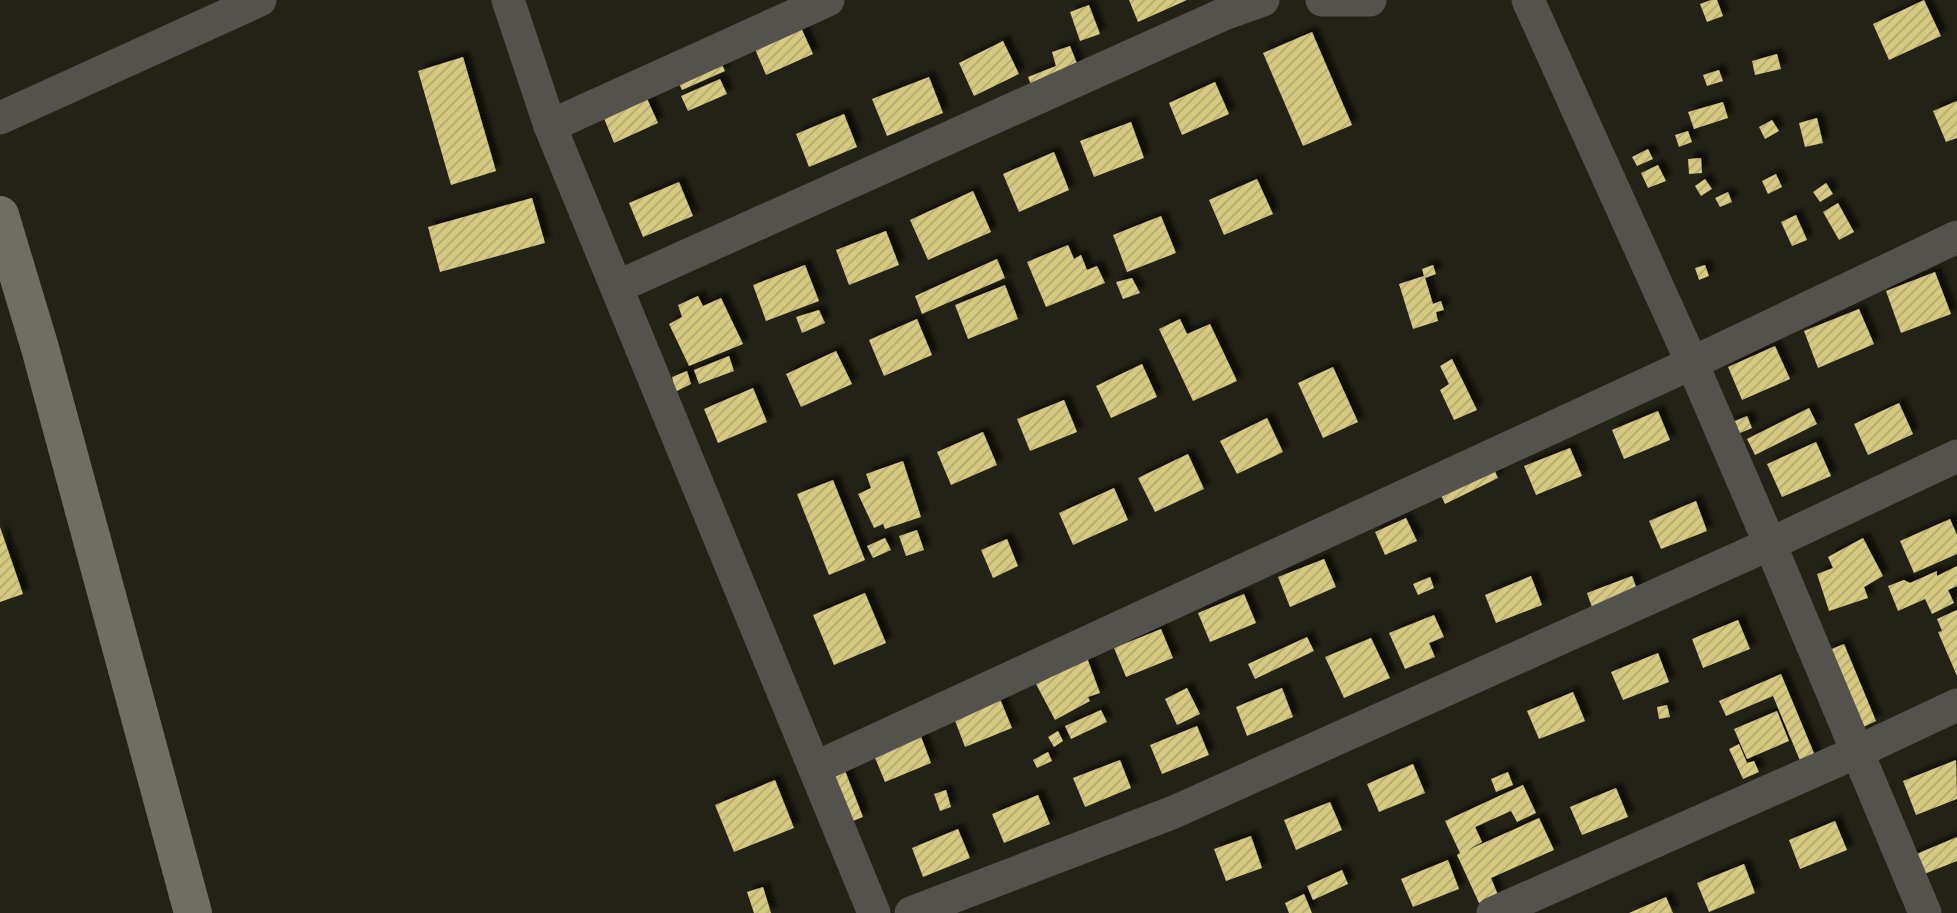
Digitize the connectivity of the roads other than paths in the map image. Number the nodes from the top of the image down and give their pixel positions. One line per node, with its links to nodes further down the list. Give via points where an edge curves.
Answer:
1 (260, 0): 8 (street)
2 (508, 0): 9 (street)
3 (828, 0): 9 (street)
4 (1263, 0): 12 (street)
5 (1322, 0): 6 (street)
6 (1370, 0)
7 (1528, 0): 13 (street)
8 (0, 118)
9 (550, 126): 12 (street)
10 (0, 215): 19 (street)
11 (1957, 237): 13 (street)
12 (617, 287): 18 (street)
13 (1692, 363): 15 (street); 18 (street)
14 (1957, 456): 15 (street)
15 (1770, 544): 17 (street); 21 (street, via 1174,812)
16 (1957, 705): 17 (street)
17 (1857, 752): 22 (street); 23 (street)
18 (815, 768): 20 (street)
19 (193, 913)
20 (874, 913)
21 (911, 913)
22 (1493, 913)
23 (1925, 913)

